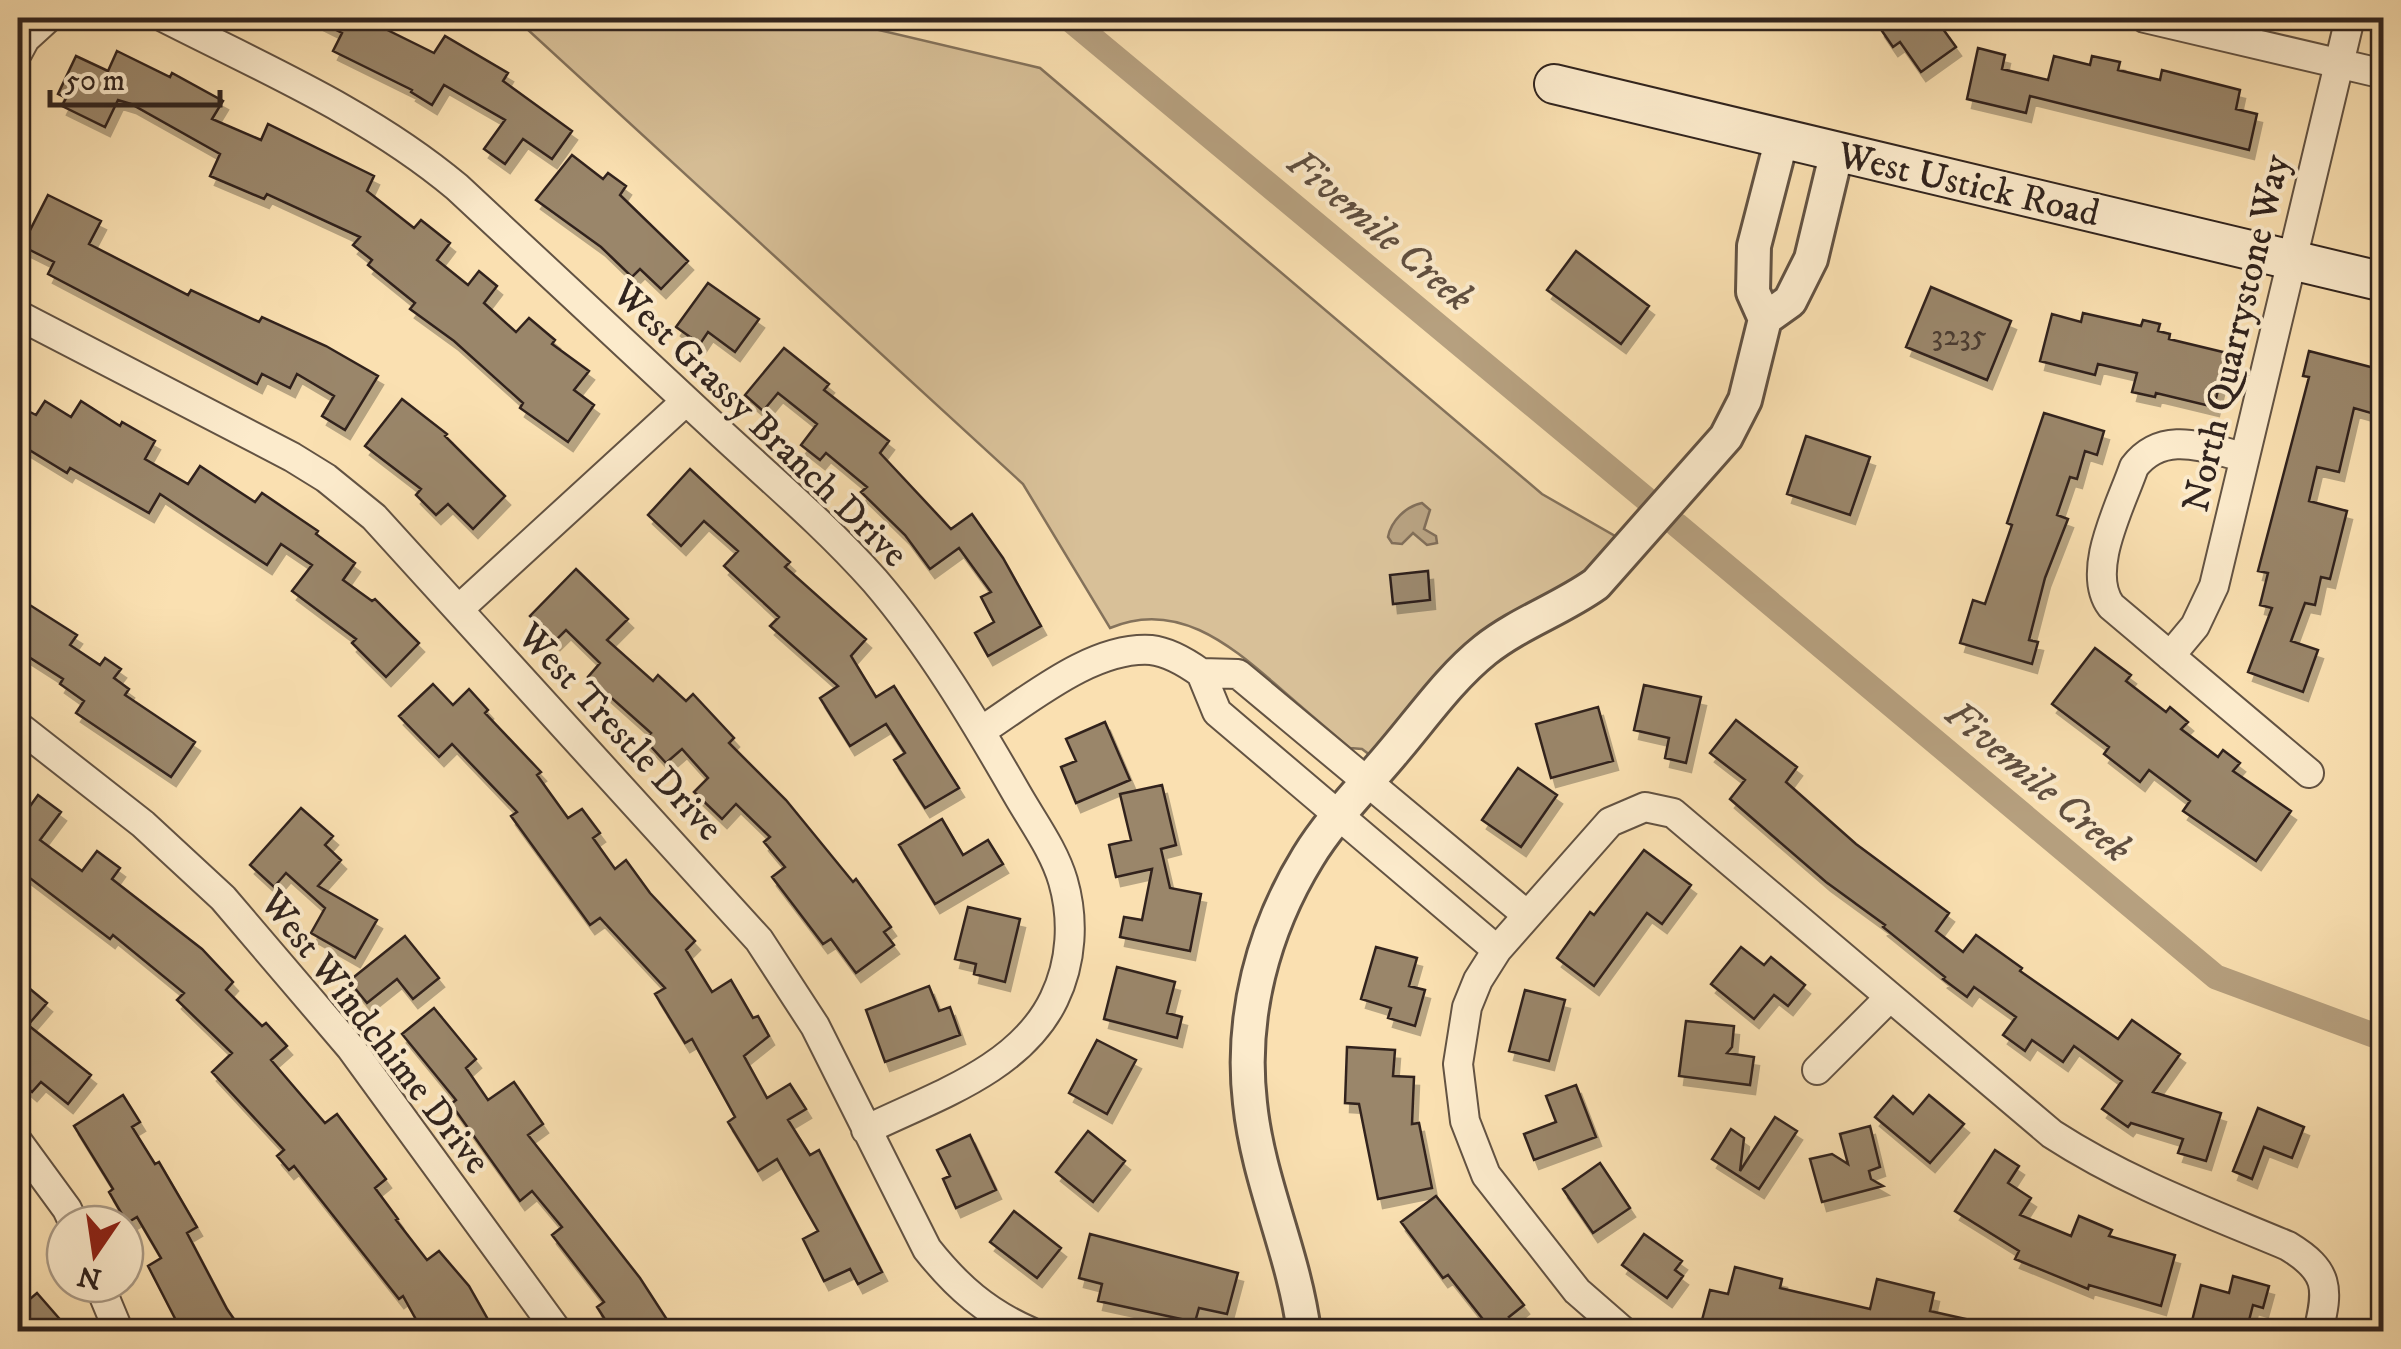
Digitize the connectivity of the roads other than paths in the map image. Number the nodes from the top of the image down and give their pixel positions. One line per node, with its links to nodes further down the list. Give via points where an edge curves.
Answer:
1 (48, 18): 5 (street)
2 (165, 18): 15 (street, West Grassy Branch Drive, via 354,115 424,160)
3 (2145, 18): 6 (street)
4 (2350, 18): 6 (street, North Quarrystone Way)
5 (18, 52)
6 (2338, 63): 7 (street); 11 (street, North Quarrystone Way)
7 (2384, 74)
8 (1554, 84): 9 (main road, West Ustick Road)
9 (1782, 138): 10 (main road, West Ustick Road); 14 (street, via 1754,246 1753,292)
10 (1837, 151): 11 (main road, West Ustick Road); 14 (street, via 1811,259 1790,301)
11 (2292, 260): 12 (main road, West Ustick Road); 16 (street, North Quarrystone Way)
12 (2384, 282)
13 (18, 315): 17 (street, West Trestle Drive, via 326,478 374,517)
14 (1765, 319): 23 (street, via 1745,400 1726,436 1596,584 1502,637 1462,670)
15 (686, 400): 17 (street); 21 (street, West Grassy Branch Drive, via 874,580)
16 (2244, 457): 18 (street, North Quarrystone Way, via 2214,586); 18 (street, via 2180,442 2165,444 2134,468 2102,558 2100,585 2111,606)
17 (458, 609): 29 (street, West Trestle Drive, via 759,940 814,1026)
18 (2170, 656): 22 (street)
19 (1201, 673): 21 (street, via 1152,650 1090,662); 23 (street, via 1238,674); 24 (street, via 1217,712)
20 (18, 726): 34 (street, West Windchime Drive, via 143,824 223,898 351,1048)
21 (980, 731): 29 (street, West Grassy Branch Drive, via 1062,878 1070,939 1064,972 1039,1025 1014,1051)
22 (2309, 772)
23 (1368, 783): 24 (street); 25 (street)
24 (1339, 816): 26 (street); 36 (street, via 1309,854 1278,914 1249,1033 1255,1141)
25 (1528, 915): 26 (street); 27 (street, via 1610,822 1644,806 1673,813)
26 (1497, 950): 37 (street, via 1478,980 1460,1035 1459,1093 1474,1148 1503,1198 1576,1290)
27 (1890, 996): 28 (street); 38 (street, via 2031,1118 2096,1162 2308,1258 2320,1274 2325,1302)
28 (1817, 1070)
29 (866, 1130): 35 (street, West Trestle Drive, via 927,1250 950,1279 990,1311)
30 (18, 1142): 31 (street)
31 (63, 1204)
32 (107, 1304): 33 (street)
33 (119, 1332)
34 (558, 1332)
35 (1032, 1332)
36 (1304, 1332)
37 (1624, 1332)
38 (2318, 1332)

